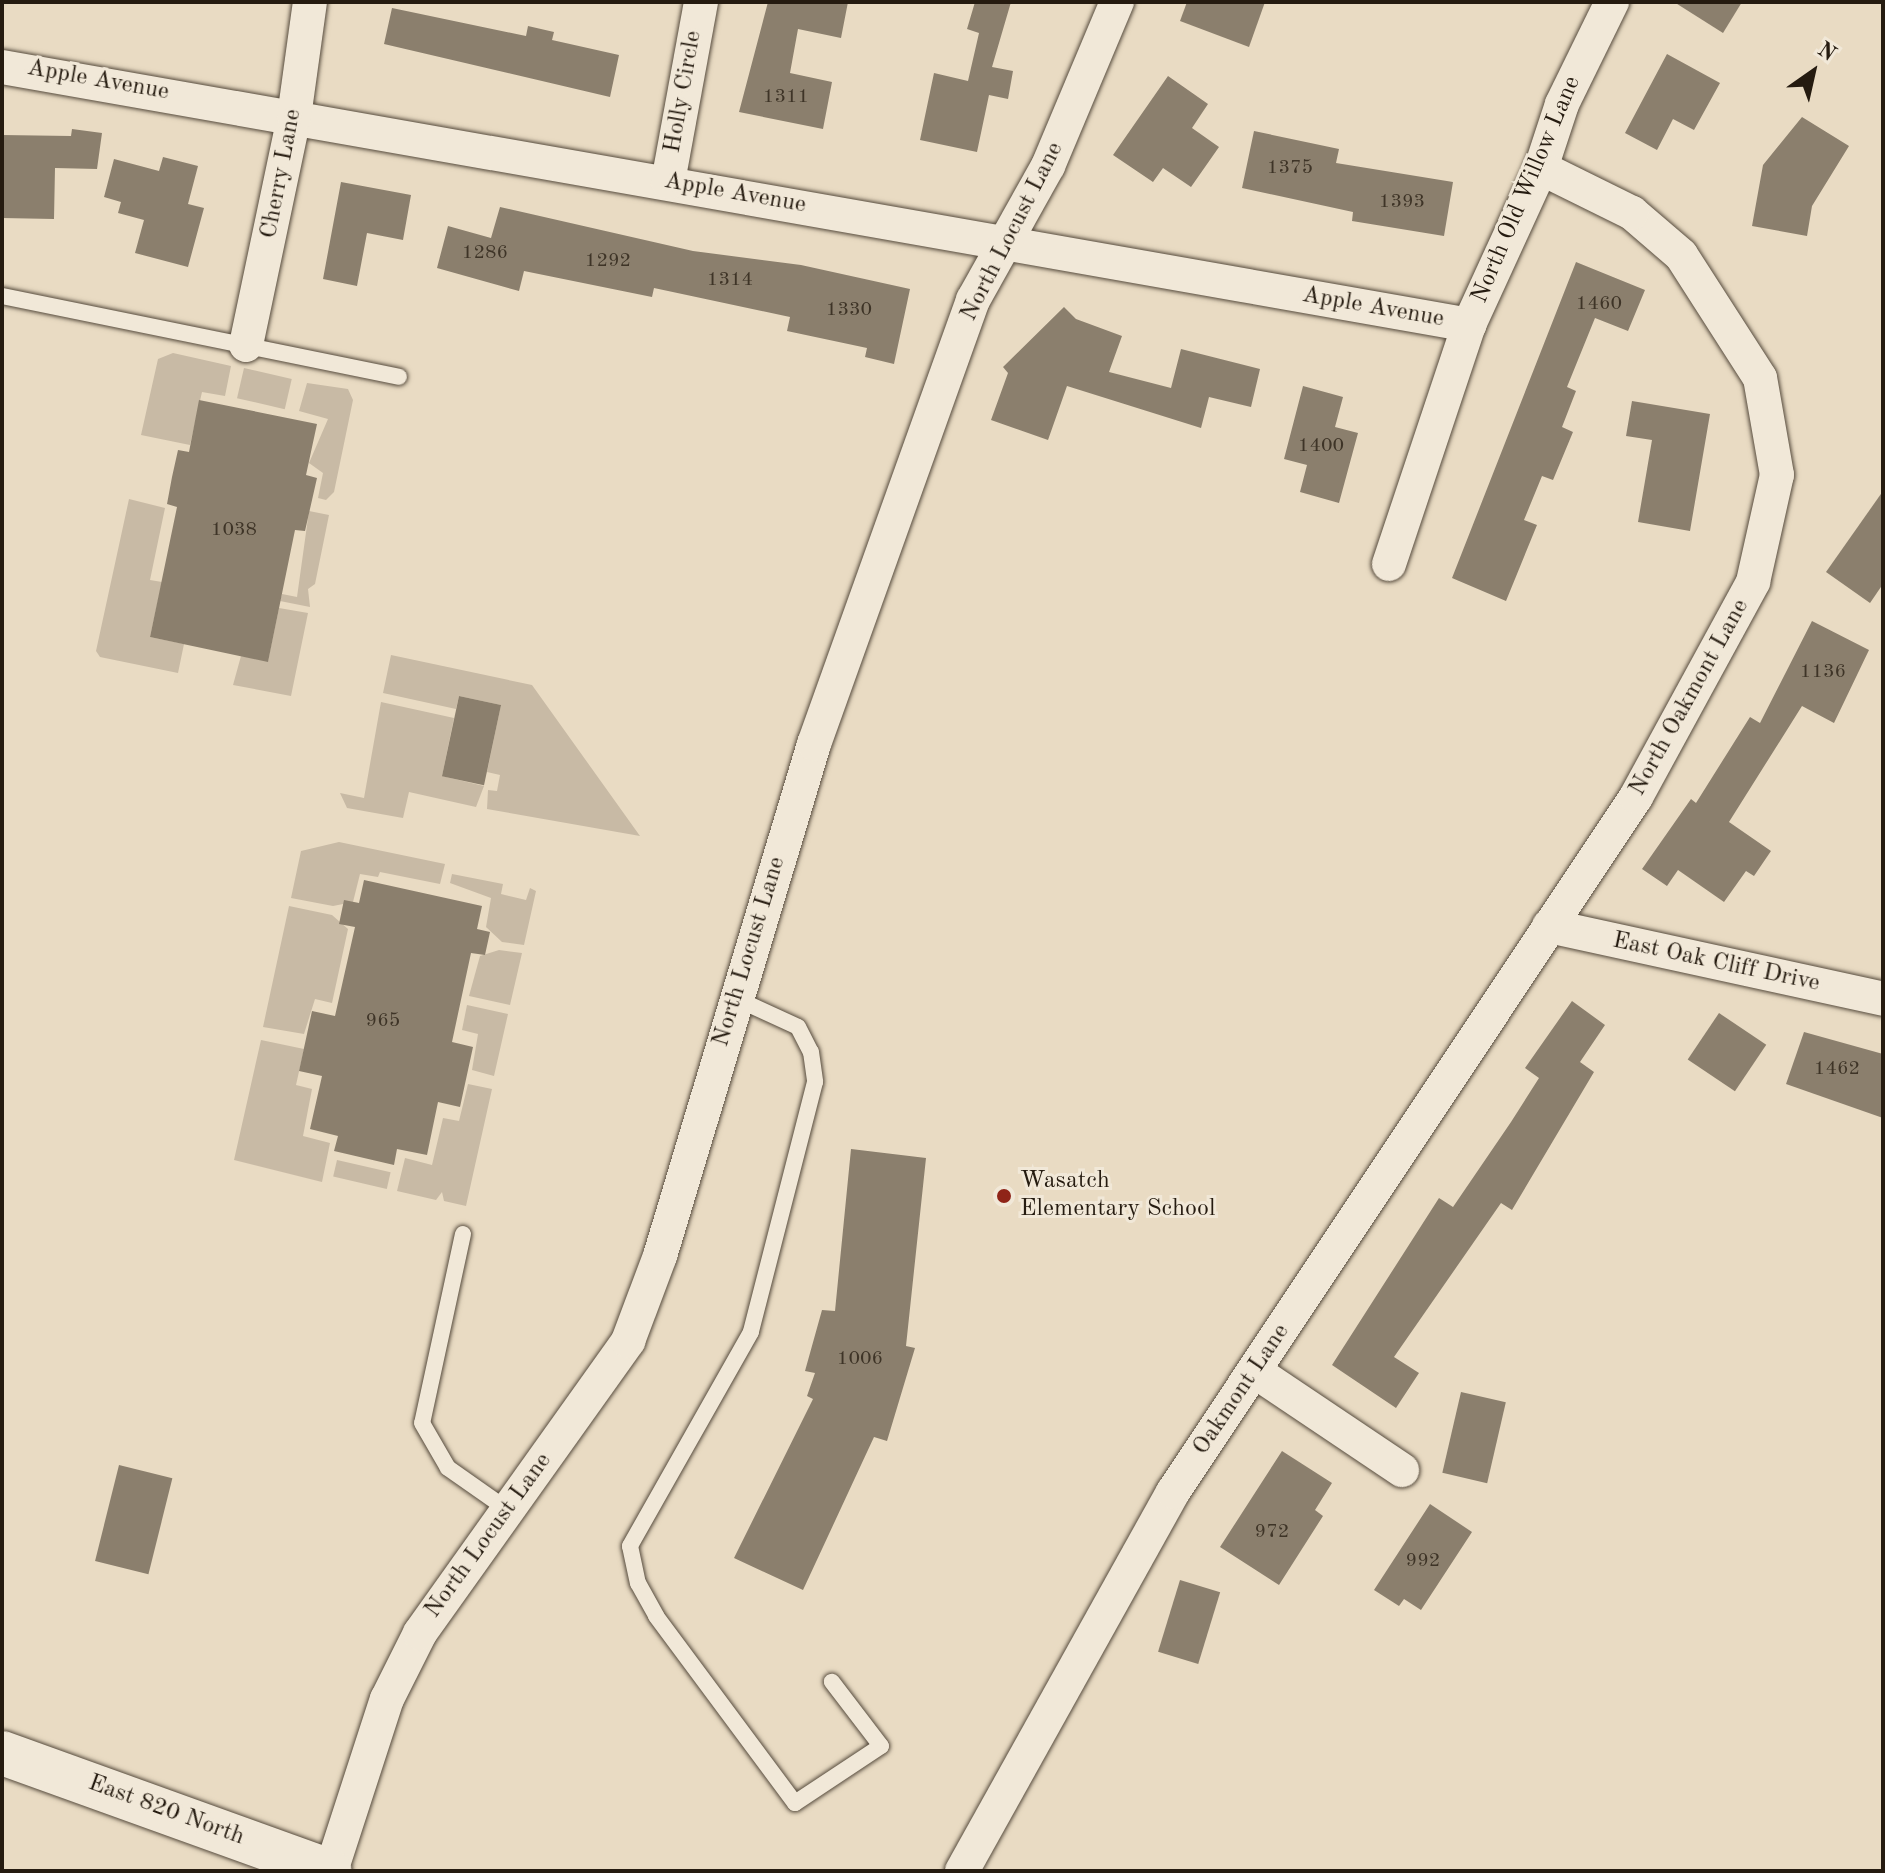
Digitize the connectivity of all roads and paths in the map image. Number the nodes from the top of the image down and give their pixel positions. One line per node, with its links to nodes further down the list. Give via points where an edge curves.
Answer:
1 (310, 2): 6 (street, Cherry Lane)
2 (701, 2): 8 (street, Holly Circle)
3 (1117, 2): 9 (street, North Locust Lane, via 1054,152)
4 (1612, 2): 7 (street, North Old Willow Lane, via 1562,104)
5 (2, 67): 6 (street, Apple Avenue)
6 (294, 117): 8 (street, Apple Avenue); 12 (street, Cherry Lane)
7 (1541, 168): 11 (street, North Old Willow Lane); 15 (street, North Oakmont Lane, via 1632,213 1681,255 1760,378 1777,475 1753,582 1703,684)
8 (668, 182): 9 (street, Apple Avenue)
9 (1005, 242): 11 (street, Apple Avenue); 16 (street, North Locust Lane, via 973,300 814,744)
10 (2, 296): 12 (lane)
11 (1469, 325): 14 (street, North Old Willow Lane)
12 (246, 345): 13 (lane)
13 (399, 377)
14 (1389, 564)
15 (1549, 926): 17 (street, East Oak Cliff Drive); 19 (street, Oakmont Lane)
16 (735, 998): 21 (street, North Locust Lane, via 660,1256 628,1341); 22 (lane, via 798,1027 811,1052 815,1082 751,1332 630,1546 638,1583 656,1616 795,1803 881,1746)
17 (1883, 999)
18 (463, 1234): 21 (lane, via 422,1423 448,1468)
19 (1256, 1372): 20 (street); 25 (street, Oakmont Lane, via 1112,1593)
20 (1402, 1470)
21 (508, 1510): 24 (street, North Locust Lane, via 420,1633 387,1699)
22 (832, 1682)
23 (2, 1753): 24 (street, East 820 North)
24 (330, 1871)
25 (962, 1871)

